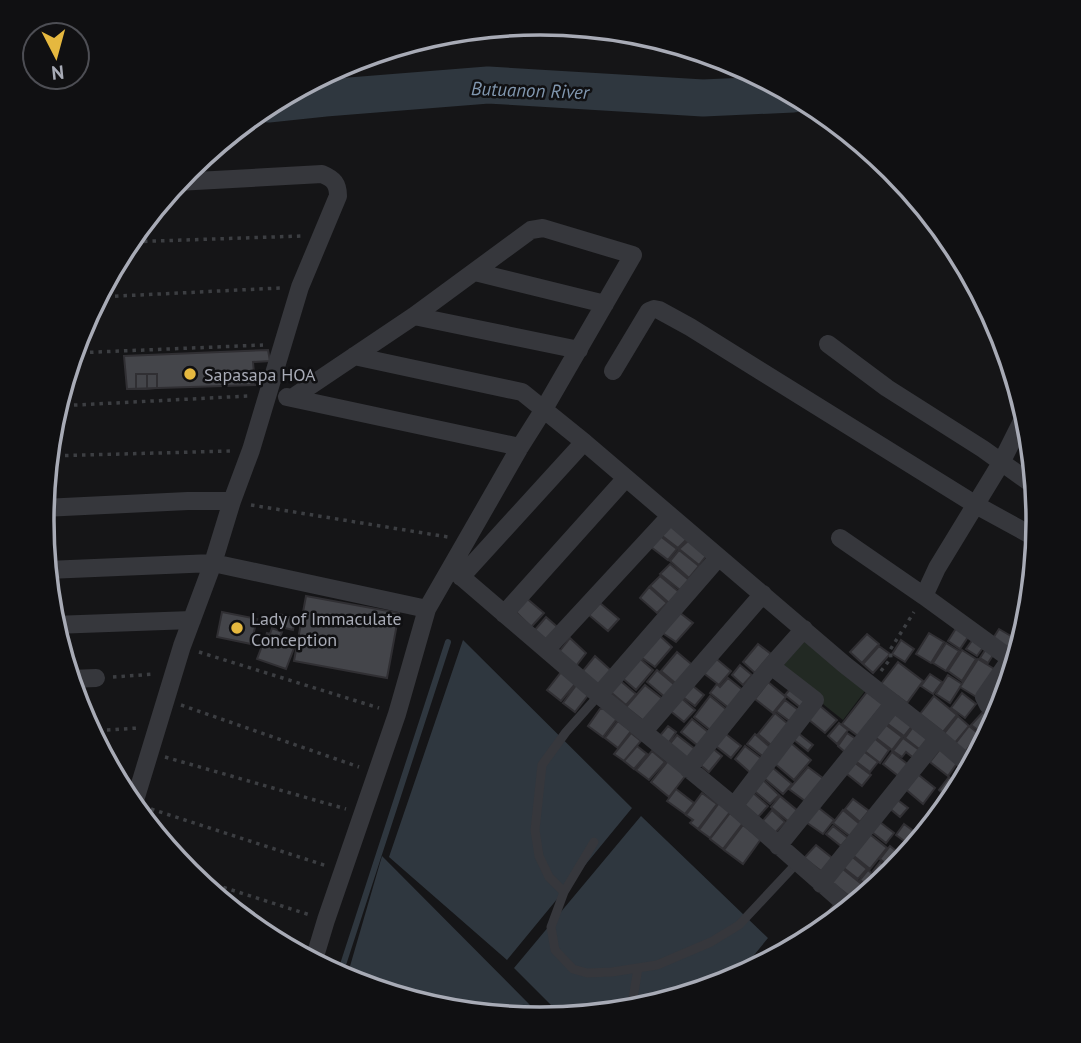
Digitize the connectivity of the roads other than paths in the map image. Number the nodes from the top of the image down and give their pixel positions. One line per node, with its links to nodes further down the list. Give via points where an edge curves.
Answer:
1 (192, 181): 9 (street, via 322,174 338,187 300,287)
2 (475, 272): 3 (street); 3 (street, via 531,230 543,228 633,255); 4 (street)
3 (605, 304): 6 (street)
4 (414, 316): 6 (street); 7 (street)
5 (828, 344): 15 (street)
6 (579, 350): 11 (street)
7 (354, 356): 10 (street); 11 (street, via 523,392)
8 (613, 371): 19 (street, via 649,311 659,310)
9 (267, 395): 10 (street); 18 (street)
10 (292, 398): 14 (street)
11 (544, 409): 13 (street); 14 (street)
12 (1018, 428): 15 (street)
13 (584, 442): 16 (street); 27 (street)
14 (520, 447): 27 (street, via 466,540)
15 (1001, 463): 17 (street); 19 (street)
16 (626, 478): 21 (street); 31 (street)
17 (1025, 479)
18 (232, 502): 20 (street); 25 (street)
19 (976, 505): 22 (street); 29 (street)
20 (54, 507)
21 (670, 516): 24 (street); 35 (street)
22 (1027, 533)
23 (840, 538): 29 (street)
24 (718, 558): 28 (street); 41 (street)
25 (213, 563): 26 (street); 30 (street); 32 (street)
26 (57, 570)
27 (456, 573): 30 (street); 31 (street)
28 (762, 594): 34 (street); 44 (street)
29 (924, 596): 36 (street)
30 (427, 608): 56 (street, via 397,714)
31 (504, 614): 35 (street)
32 (192, 620): 33 (street); 48 (street)
33 (65, 625)
34 (804, 629): 37 (street); 42 (street)
35 (547, 649): 41 (street)
36 (1008, 655)
37 (771, 666): 47 (street); 49 (street, via 815,701)
38 (1002, 676): 43 (street, via 985,697)
39 (96, 678): 40 (street)
40 (80, 679)
41 (599, 695): 44 (street); 54 (lane, via 542,765 535,830 539,856 549,877)
42 (894, 703): 45 (street); 51 (street)
43 (990, 707)
44 (644, 731): 47 (street)
45 (938, 738): 46 (street); 53 (street)
46 (964, 761)
47 (688, 769): 49 (street)
48 (137, 793)
49 (734, 806): 51 (street)
50 (594, 842): 54 (lane)
51 (778, 846): 52 (street)
52 (797, 863): 53 (street); 57 (lane, via 738,925 711,942 657,965)
53 (821, 884): 55 (street)
54 (564, 892): 57 (lane, via 551,927 555,950 573,969 587,973)
55 (843, 902)
56 (316, 953)
57 (638, 968): 58 (lane)
58 (633, 999)

